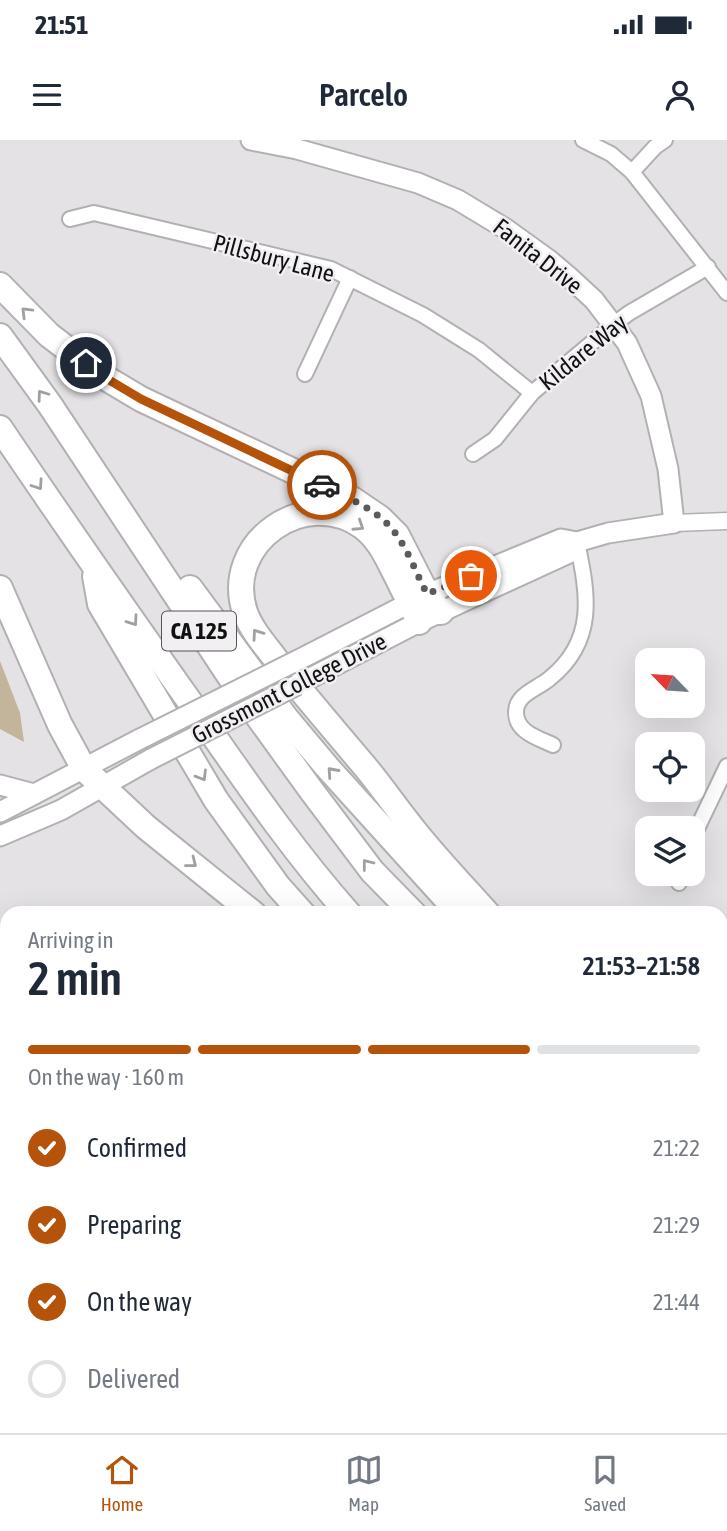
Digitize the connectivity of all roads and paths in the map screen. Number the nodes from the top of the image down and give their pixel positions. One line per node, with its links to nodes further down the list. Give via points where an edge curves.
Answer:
1 (251, 140): 10 (main road, Fanita Drive, via 418,184 458,200 549,260 594,300)
2 (583, 140): 4 (street, via 611,154)
3 (665, 140): 4 (street)
4 (632, 172): 6 (street)
5 (70, 219): 7 (street, Pillsbury Lane, via 94,213)
6 (708, 267): 9 (street); 10 (street, Kildare Way)
7 (349, 278): 12 (street); 13 (street, Pillsbury Lane, via 479,350)
8 (0, 285): 22 (highway, one-way to 8, via 397,535 371,510 104,377 50,335)
9 (727, 293)
10 (613, 325): 13 (street, Kildare Way); 18 (main road, Fanita Drive, via 627,343 651,396)
11 (0, 336): 15 (highway, CA 125, one-way to 11)
12 (305, 374)
13 (532, 393): 16 (street, Kildare Way, via 495,439)
14 (0, 428): 20 (highway, CA 125, one-way to 20)
15 (68, 433): 35 (highway, CA 125, one-way to 15, via 372,871 238,689); 36 (highway, one-way to 15, via 286,718 144,524)
16 (473, 454)
17 (727, 521): 18 (street, Grossmont College Drive)
18 (674, 523): 19 (main road, Grossmont College Drive)
19 (577, 542): 22 (main road, Grossmont College Drive, via 571,552); 23 (street, via 587,597 582,632 565,664 525,694 516,709 517,721 526,732)
20 (93, 565): 33 (highway, one-way to 33, via 100,604 216,800); 34 (highway, CA 125, one-way to 34, via 247,784)
21 (0, 588): 25 (highway, via 60,725)
22 (424, 608): 25 (main road, Grossmont College Drive, bridge, via 310,654); 27 (main road, Grossmont College Drive, bridge, via 320,673); 37 (highway, one-way to 22, via 254,632 245,613 242,582 251,552 269,530 294,517 328,513 360,525 376,539)
23 (553, 745)
24 (727, 766): 30 (street)
25 (84, 768): 27 (highway); 28 (main road, Grossmont College Drive)
26 (0, 785): 28 (main road)
27 (104, 786): 31 (main road, Grossmont College Drive); 32 (highway, one-way to 32, via 146,827)
28 (34, 794): 29 (main road, Grossmont College Drive)
29 (0, 813)
30 (703, 816)
31 (0, 836)
32 (244, 906)
33 (296, 906)
34 (342, 906)
35 (406, 906)
36 (453, 906)
37 (481, 906)

